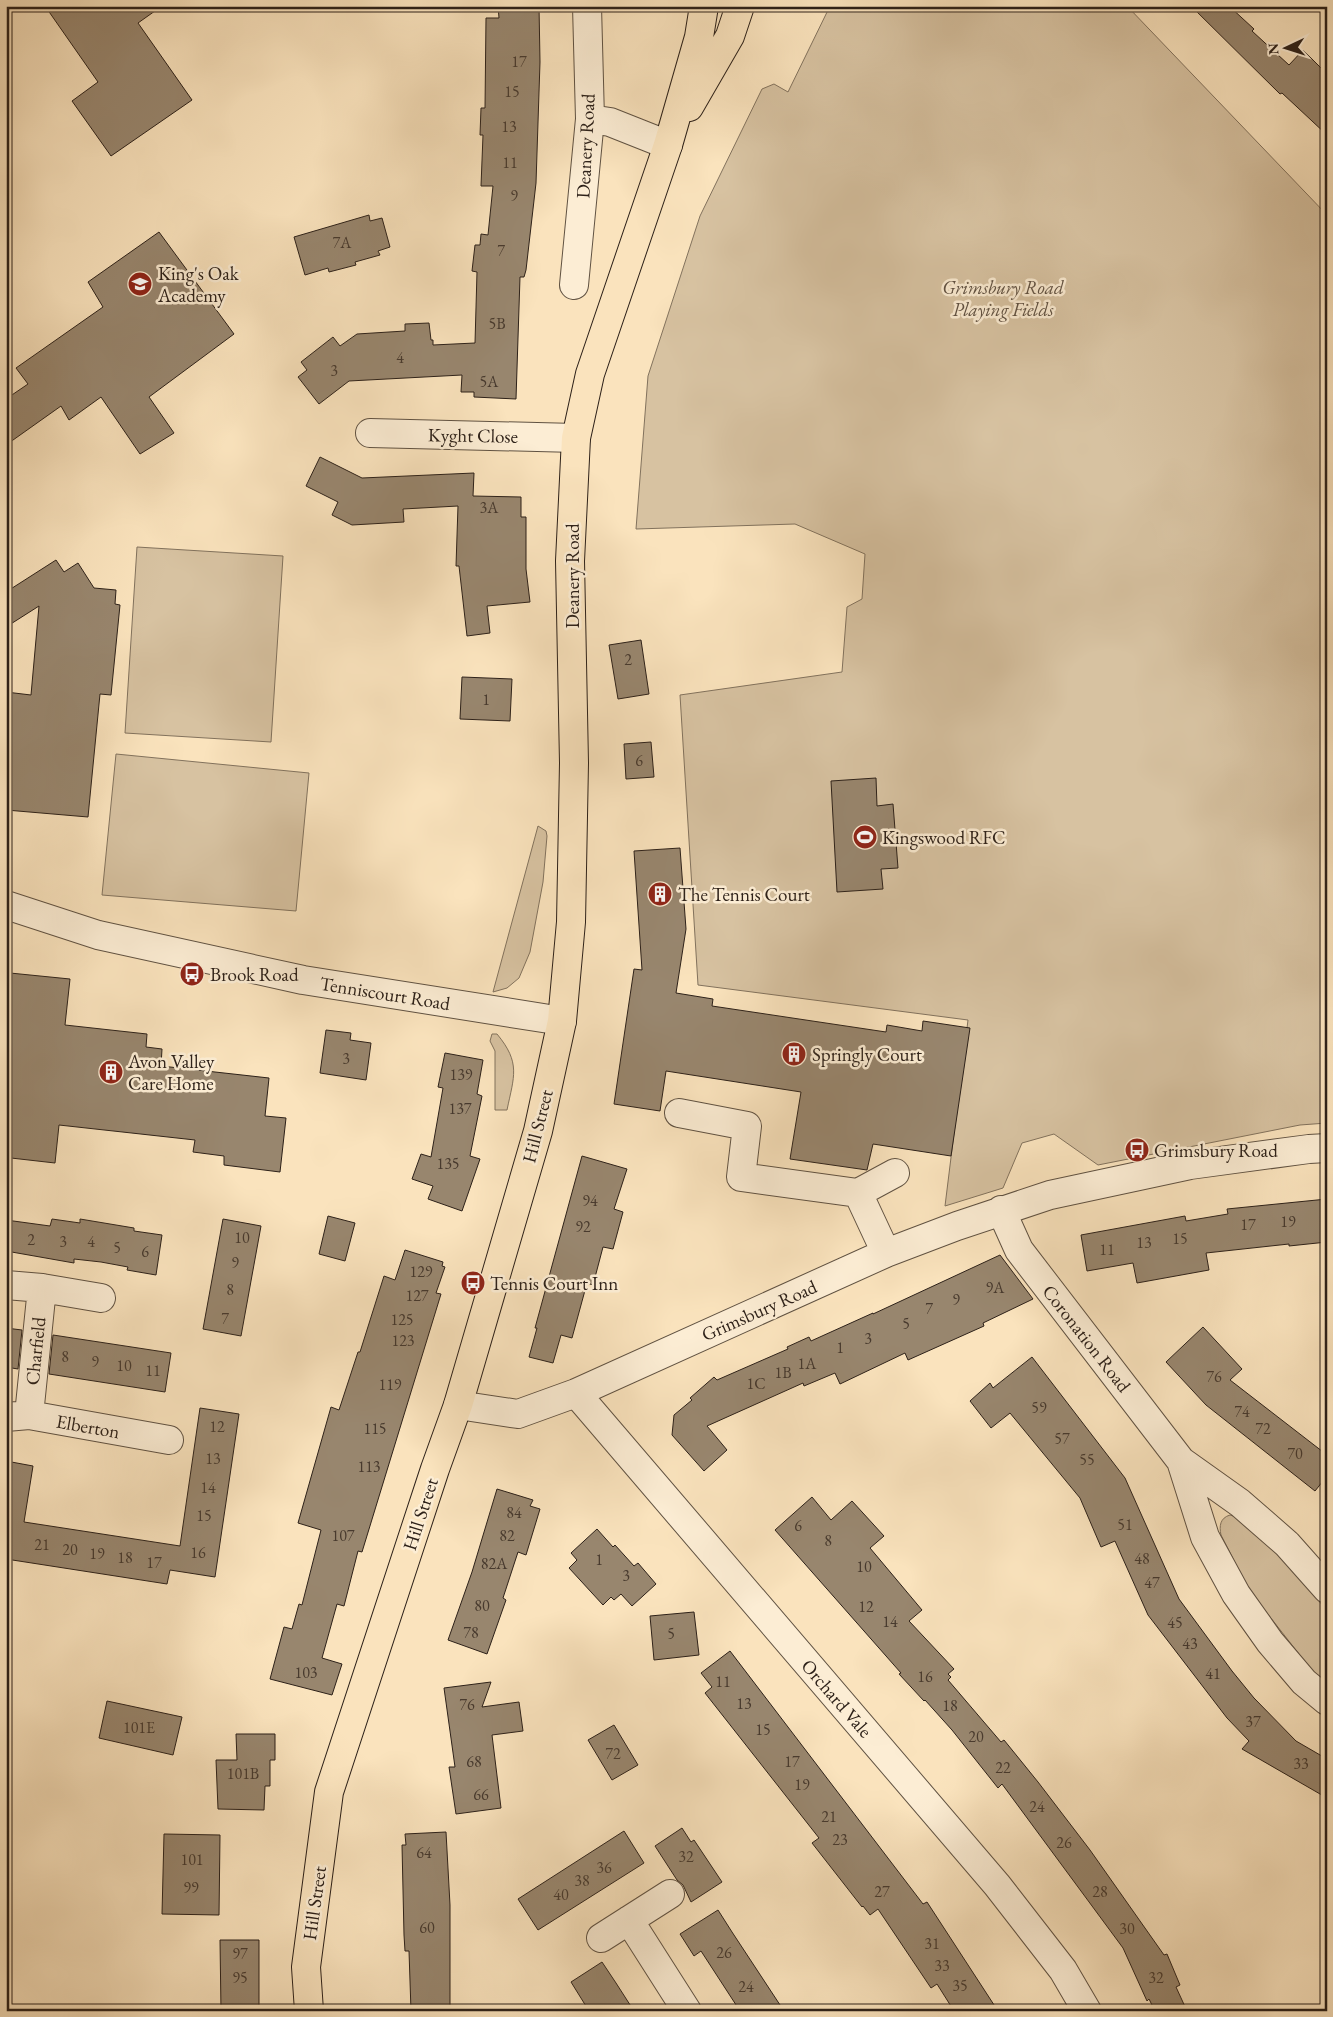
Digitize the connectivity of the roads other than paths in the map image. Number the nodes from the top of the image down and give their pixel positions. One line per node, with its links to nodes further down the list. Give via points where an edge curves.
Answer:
1 (587, 6): 4 (street, Deanery Road)
2 (704, 6): 5 (main road, Deanery Road, via 699,37)
3 (740, 6): 5 (main road, Deanery Road, via 730,36)
4 (590, 119): 5 (street, via 610,122); 6 (street, Deanery Road)
5 (668, 145): 8 (main road, Deanery Road, via 590,374)
6 (574, 285)
7 (370, 433): 8 (street, Kyght Close)
8 (576, 438): 10 (main road, Deanery Road, via 570,561 574,763 571,922)
9 (6, 905): 10 (street, Tenniscourt Road, via 98,935 303,980)
10 (562, 1021): 21 (main road, Hill Street, via 538,1131)
11 (679, 1113): 14 (street, via 747,1126 741,1177)
12 (1327, 1148): 15 (street, Grimsbury Road, via 1190,1165 1050,1195)
13 (895, 1173): 14 (street)
14 (858, 1193): 16 (street)
15 (1001, 1210): 16 (street, Grimsbury Road); 24 (street, Coronation Road, via 1019,1250)
16 (886, 1253): 20 (street, Grimsbury Road)
17 (6, 1285): 18 (street)
18 (42, 1288): 19 (street); 22 (street, Charfield)
19 (101, 1298)
20 (576, 1393): 21 (street, Grimsbury Road, via 518,1414); 32 (street, Orchard Vale, via 997,1885 1063,1970)
21 (458, 1405): 30 (main road, Hill Street, via 431,1478 329,1792 306,1966)
22 (18, 1416): 23 (street, Elberton)
23 (169, 1440)
24 (1181, 1461): 25 (street, Coronation Road, via 1274,1532); 26 (street, Coronation Road, via 1205,1537 1236,1594 1304,1682)
25 (1327, 1589)
26 (1327, 1701)
27 (670, 1894): 28 (street)
28 (629, 1920): 29 (street); 31 (street)
29 (601, 1938)
30 (309, 2011)
31 (687, 2011)
32 (1087, 2011)

